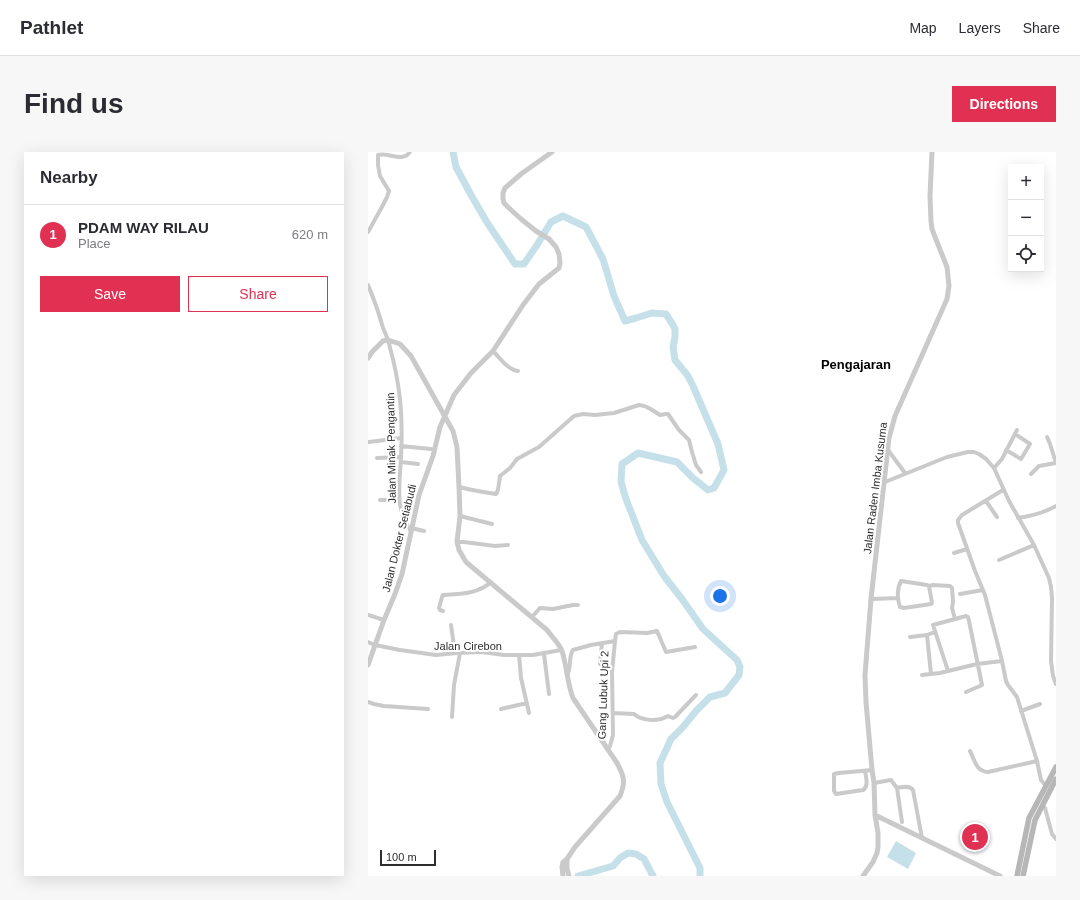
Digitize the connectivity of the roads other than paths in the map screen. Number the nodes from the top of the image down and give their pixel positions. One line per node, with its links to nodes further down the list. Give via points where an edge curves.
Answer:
1 (410, 152): 4 (street, via 404,157 384,153 378,155 380,176 389,191)
2 (552, 152): 7 (street, Jalan Dokter Setiabudi, via 505,188 503,199 504,203 549,238 556,247 560,263 523,305)
3 (932, 152): 16 (street, Jalan Raden Imba Kusuma, via 932,229 947,267 949,286 947,299 895,416)
4 (368, 232)
5 (368, 285): 6 (street, Jalan Minak Pengantin)
6 (388, 340): 8 (street, via 383,341); 10 (street, via 400,344 411,356); 12 (street, Jalan Minak Pengantin, via 399,388)
7 (493, 351): 9 (street, via 509,368); 10 (street, Jalan Dokter Setiabudi, via 461,386)
8 (368, 358)
9 (518, 371)
10 (445, 416): 26 (street, via 453,431 457,447); 36 (street, Jalan Dokter Setiabudi, via 419,495)
11 (1048, 437): 24 (street, via 1056,463 1039,466)
12 (401, 438): 13 (street); 14 (street, Jalan Minak Pengantin)
13 (370, 442)
14 (401, 446): 15 (street); 19 (street, Jalan Minak Pengantin)
15 (432, 449)
16 (888, 450): 23 (street); 25 (street, Jalan Raden Imba Kusuma)
17 (1006, 450): 17 (street, via 1016,432 1030,444 1021,459); 21 (street)
18 (377, 458): 19 (street)
19 (401, 460): 20 (street); 29 (street, Jalan Minak Pengantin)
20 (418, 464)
21 (994, 468): 23 (street, via 979,454 968,452 947,456); 27 (street)
22 (701, 472): 26 (street, via 696,465 689,440 668,414 660,415 638,405 614,413 574,416 539,447 517,459 500,476 496,494)
23 (905, 474): 25 (street)
24 (1032, 474)
25 (885, 482): 49 (street, Jalan Raden Imba Kusuma)
26 (459, 487): 32 (street)
27 (1003, 490): 30 (street); 34 (street)
28 (380, 500): 29 (street)
29 (399, 500): 36 (street, Jalan Minak Pengantin, via 403,519)
30 (986, 501): 33 (street); 41 (street, via 958,520)
31 (1056, 506): 34 (street, via 1035,515)
32 (460, 516): 35 (street); 38 (street)
33 (997, 517)
34 (1018, 518): 40 (street)
35 (492, 524)
36 (411, 529): 37 (street); 55 (street, Jalan Dokter Setiabudi, via 402,574)
37 (424, 531)
38 (458, 542): 39 (street); 44 (street, via 459,550 466,562)
39 (508, 545)
40 (1034, 545): 43 (street); 77 (street, via 1051,587 1051,661)
41 (968, 549): 42 (street); 46 (street)
42 (954, 553)
43 (999, 560)
44 (491, 582): 51 (street, via 470,593 444,595 439,608); 53 (street)
45 (929, 586): 48 (street, via 901,580); 48 (street, via 931,604 904,608 900,607); 54 (street, via 952,588)
46 (983, 590): 47 (street); 69 (street)
47 (960, 594)
48 (898, 598): 49 (street)
49 (871, 599): 94 (street, Jalan Raden Imba Kusuma, via 865,675)
50 (578, 605): 53 (street, via 553,609 540,608)
51 (442, 610)
52 (368, 615): 55 (street)
53 (532, 618): 65 (street, via 547,630)
54 (955, 619): 57 (street, via 933,625); 71 (street, via 968,617)
55 (384, 620): 63 (street, Jalan Dokter Setiabudi)
56 (451, 625): 66 (street)
57 (935, 632): 58 (street); 73 (street)
58 (927, 635): 59 (street); 74 (street)
59 (910, 637)
60 (615, 641): 62 (street); 64 (street, via 616,634 620,632 656,631 666,652); 88 (street, Gang Lubuk Upi 2)
61 (368, 642): 63 (street, Jalan Cirebon)
62 (602, 643): 70 (street); 75 (street, via 573,650)
63 (375, 645): 66 (street, Jalan Cirebon, via 436,655); 72 (street, Jalan Dokter Setiabudi)
64 (696, 647)
65 (561, 650): 67 (street, Jalan Cirebon); 75 (street)
66 (458, 653): 68 (street, Jalan Cirebon); 89 (street)
67 (544, 654): 68 (street, Jalan Cirebon); 79 (street)
68 (519, 655): 82 (street)
69 (1002, 661): 71 (street); 86 (street, via 1006,681 1017,697)
70 (600, 664)
71 (977, 664): 73 (street); 78 (street, via 982,685)
72 (368, 665)
73 (948, 671): 74 (street)
74 (931, 674): 76 (street)
75 (566, 675): 90 (street, via 569,690 577,706)
76 (922, 675)
77 (1056, 684)
78 (966, 692)
79 (549, 694)
80 (696, 696): 88 (street, via 673,718 668,716 661,720 642,719 634,714)
81 (368, 702): 84 (street, via 384,706)
82 (527, 703): 85 (street); 87 (street)
83 (1040, 704): 86 (street)
84 (428, 709)
85 (501, 709)
86 (1021, 710): 92 (street)
87 (529, 713)
88 (612, 713): 90 (street, Gang Lubuk Upi 2, via 613,735)
89 (452, 717)
90 (608, 748): 109 (street, via 622,772 623,788 620,796 562,864)
91 (970, 751): 92 (street, via 978,768 984,772)
92 (1037, 762): 98 (street, via 1041,780)
93 (1056, 767): 96 (main road)
94 (872, 770): 95 (street); 97 (street, Jalan Raden Imba Kusuma)
95 (865, 771): 95 (street, via 834,774 836,794 866,789)
96 (1054, 778): 98 (main road); 100 (main road)
97 (874, 783): 99 (street, via 891,780); 101 (street, Jalan Raden Imba Kusuma)
98 (1046, 786): 107 (main road, via 1029,818)
99 (897, 788): 103 (street); 105 (street, via 909,787 913,790)
100 (1042, 806): 106 (street, via 1045,808); 108 (main road, via 1035,820)
101 (875, 815): 102 (street); 104 (street, Jalan Raden Imba Kusuma)
102 (886, 821): 104 (street, via 880,825); 105 (street)
103 (902, 822)
104 (878, 833): 110 (street, Jalan Raden Imba Kusuma, via 877,853)
105 (922, 838): 111 (street)
106 (1056, 840)
107 (1019, 865): 108 (main road); 112 (main road)
108 (1026, 867): 113 (main road)
109 (566, 875)
110 (863, 876)
111 (1000, 876)
112 (1017, 876)
113 (1023, 876)

